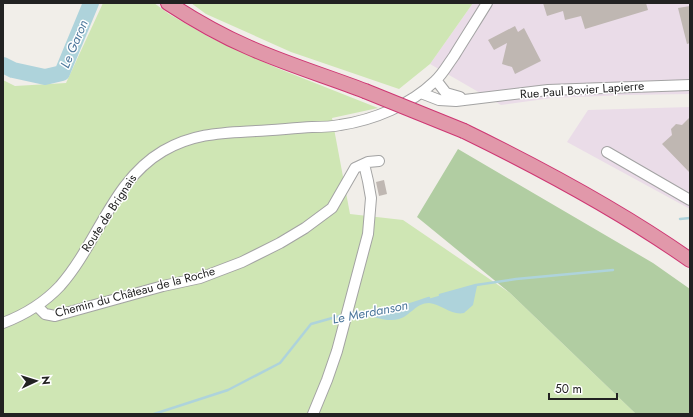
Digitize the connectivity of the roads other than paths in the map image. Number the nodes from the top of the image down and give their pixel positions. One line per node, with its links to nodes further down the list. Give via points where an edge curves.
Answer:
1 (168, 3): 11 (highway, bridge, via 248,47 464,131 582,192)
2 (487, 3): 3 (street, Route de Brignais)
3 (436, 80): 5 (street, Route de Brignais); 6 (street, Rue Paul Bovier Lapierre, via 446,93)
4 (690, 85): 6 (street, Rue Paul Bovier Lapierre, via 548,90)
5 (421, 92): 6 (street, Rue Paul Bovier Lapierre, via 438,100); 12 (street, Route de Brignais, via 375,117 339,126 220,133 182,141 163,151 132,175 71,272 56,290)
6 (473, 100)
7 (607, 152): 10 (street)
8 (379, 162): 9 (street)
9 (364, 164): 12 (street, Chemin du Château de la Roche, via 355,168 332,208 299,232 242,262 200,278 55,316 45,314); 14 (street, via 371,198 368,234 337,351)
10 (690, 200)
11 (690, 260)
12 (37, 306): 13 (street, Route de Brignais)
13 (3, 324)
14 (313, 414)

